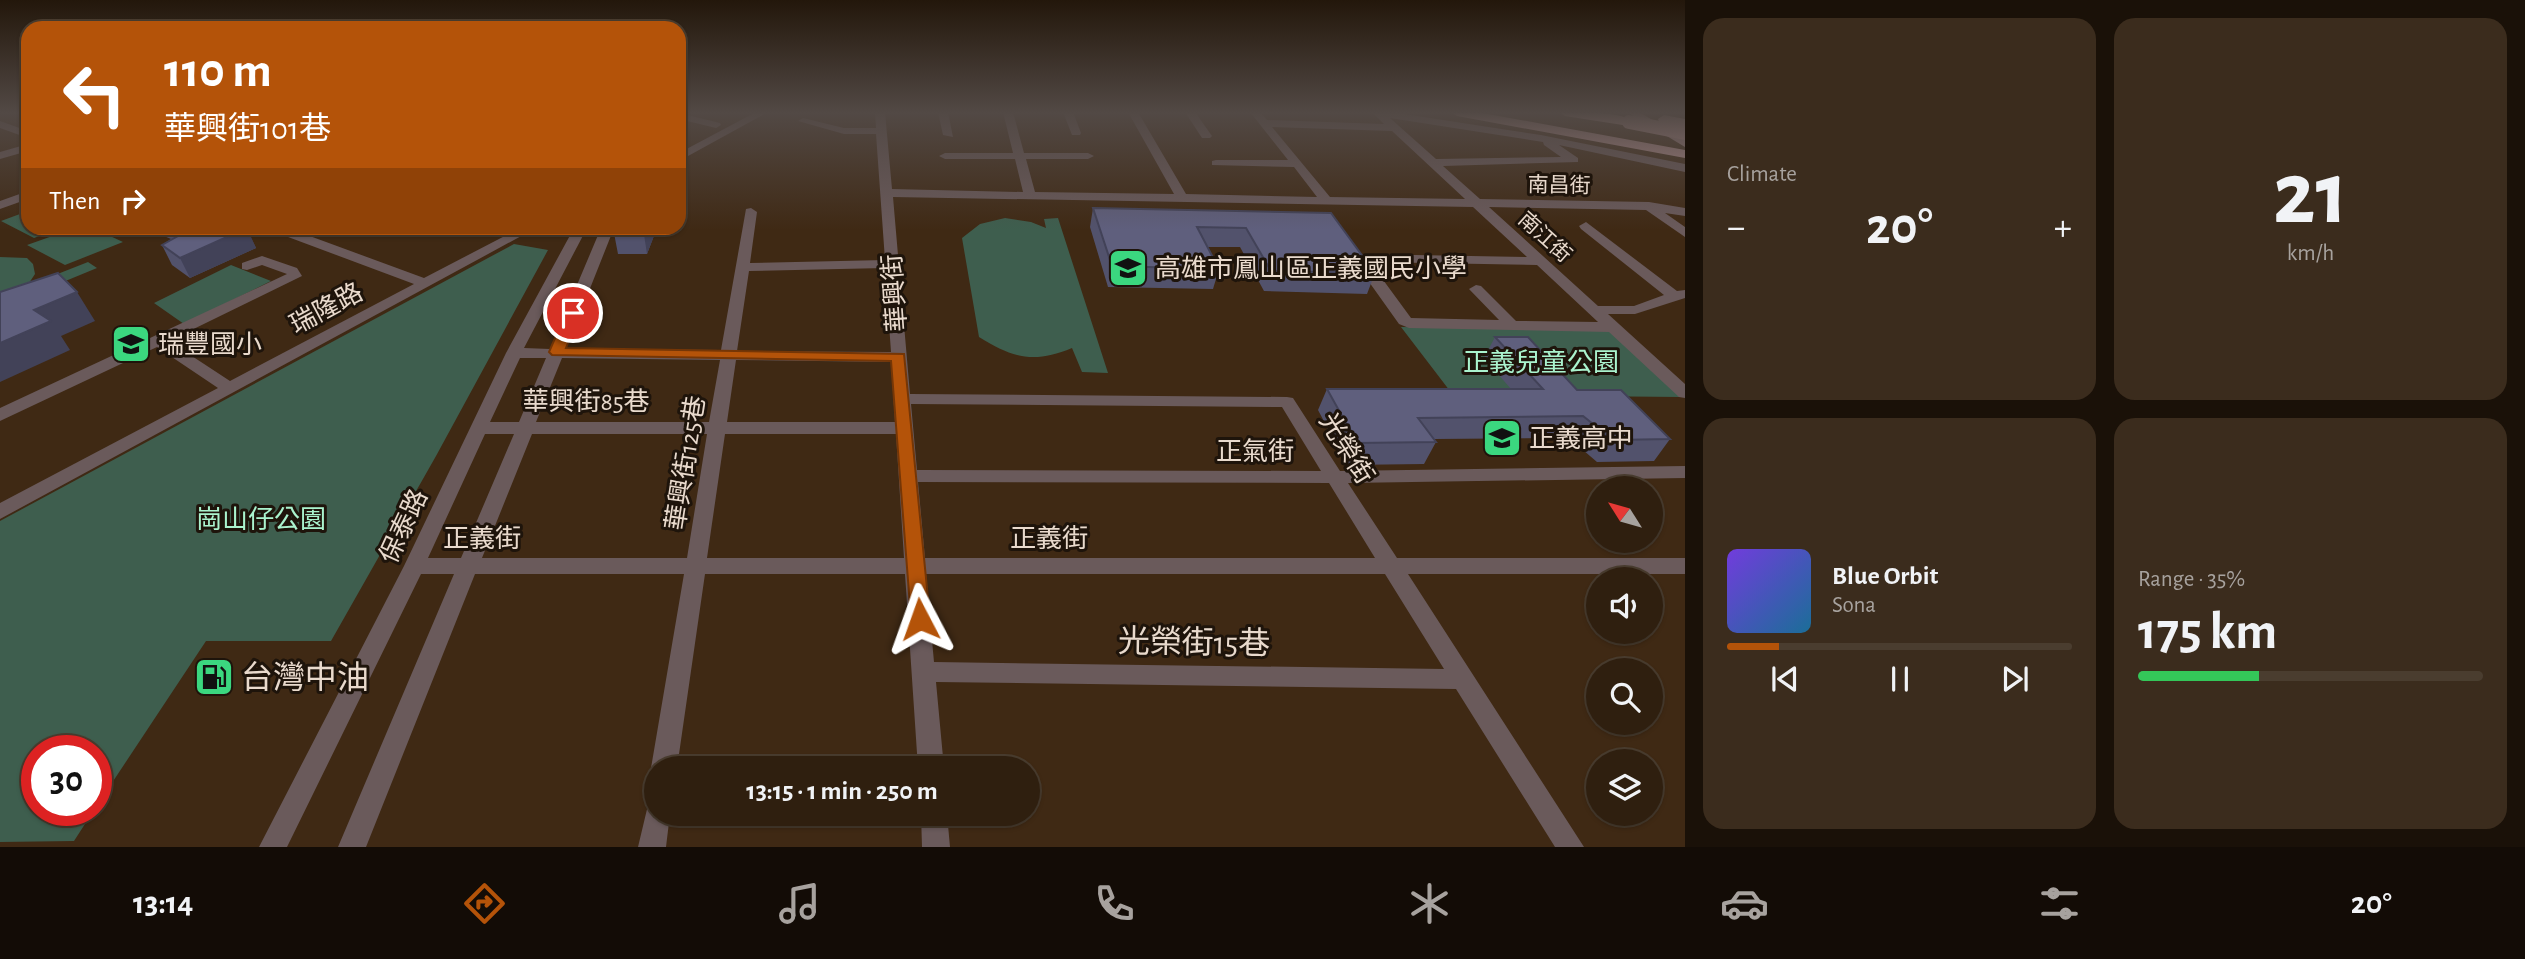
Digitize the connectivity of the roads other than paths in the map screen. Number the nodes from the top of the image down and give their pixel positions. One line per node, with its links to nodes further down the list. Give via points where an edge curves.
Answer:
1 (882, 152): 15 (street, 華興街)
2 (1018, 152): 9 (street)
3 (1156, 152): 18 (street)
4 (1287, 152): 13 (street)
5 (1421, 152): 12 (street, 南江街)
6 (1562, 152): 12 (street, via 1574,160)
7 (1607, 152): 14 (street)
8 (945, 156): 9 (street)
9 (1019, 156): 10 (street); 16 (street)
10 (1088, 156)
11 (1216, 163): 13 (street)
12 (1433, 163): 20 (street, 南江街)
13 (1297, 164): 19 (street)
14 (1685, 168)
15 (885, 194): 16 (street, 南昌街); 33 (street, 華興街)
16 (1030, 196): 18 (street, 南昌街)
17 (21, 198): 21 (street)
18 (1182, 198): 19 (street, 南昌街)
19 (1323, 200): 20 (street, 南昌街); 25 (street)
20 (1477, 203): 22 (street, 南昌街); 32 (street, 南江街)
21 (0, 205)
22 (1649, 206): 24 (street, 南昌街); 27 (street)
23 (751, 212): 35 (street, 華興街125巷)
24 (1685, 212)
25 (1332, 220)
26 (1586, 226): 38 (street)
27 (1685, 233)
28 (296, 235): 36 (street)
29 (516, 235): 36 (street, 瑞隆路)
30 (573, 235): 44 (street, 保泰路)
31 (605, 235): 43 (street)
32 (1540, 261): 39 (street, 南江街); 40 (street, via 1356,254 1409,323)
33 (893, 264): 35 (street); 46 (street, 華興街)
34 (247, 266): 42 (street, via 262,260 295,276)
35 (743, 267): 45 (street, 華興街125巷)
36 (424, 283): 48 (street, 瑞隆路)
37 (1476, 289): 40 (street)
38 (1680, 295): 39 (street, via 1635,310)
39 (1594, 310): 41 (street, 南江街)
40 (1513, 326): 41 (street)
41 (1613, 327): 47 (street, 南江街)
42 (158, 341): 48 (street); 50 (street)
43 (557, 352): 44 (street); 45 (street); 53 (street)
44 (514, 353): 52 (street, 保泰路)
45 (729, 355): 46 (street); 51 (street, 華興街125巷)
46 (898, 357): 49 (street, 華興街)
47 (1682, 387)
48 (229, 388): 58 (street, 瑞隆路)
49 (903, 399): 54 (street, 華興街); 57 (street, 光榮街, via 1287,402)
50 (0, 415)
51 (718, 427): 53 (street, 華興街85巷); 54 (street, 華興街85巷); 61 (street, 華興街125巷)
52 (479, 428): 53 (street, 華興街85巷); 59 (street, 保泰路)
53 (525, 428): 60 (street)
54 (904, 428): 56 (street, 華興街)
55 (1685, 472): 57 (street, 正氣街)
56 (909, 476): 57 (street, 正氣街); 62 (street, 華興街)
57 (1335, 478): 63 (street, 光榮街)
58 (0, 512)
59 (414, 566): 60 (street, 正義街); 71 (street, 保泰路)
60 (467, 566): 61 (street, 正義街); 72 (street)
61 (696, 566): 62 (street, 正義街); 67 (street, 華興街125巷)
62 (916, 566): 63 (street, 正義街); 65 (street, 華興街)
63 (1390, 566): 64 (street, 正義街); 66 (street, 光榮街)
64 (1685, 566)
65 (925, 672): 66 (street, 光榮街15巷); 68 (street, 華興街)
66 (1462, 679): 75 (street, 光榮街)
67 (666, 756)
68 (930, 756)
69 (655, 826): 73 (street)
70 (935, 826): 74 (street)
71 (273, 847)
72 (352, 847)
73 (652, 847)
74 (936, 847)
75 (1570, 847)

